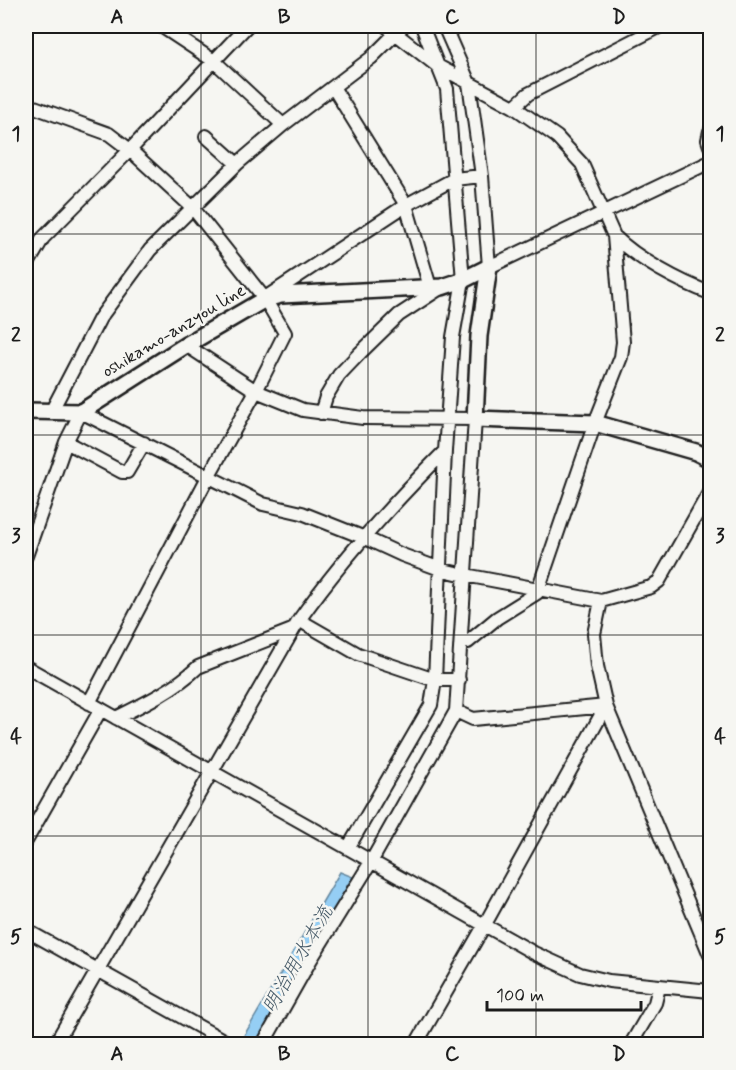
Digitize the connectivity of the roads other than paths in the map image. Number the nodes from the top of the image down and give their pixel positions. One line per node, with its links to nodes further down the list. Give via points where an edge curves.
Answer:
1 (161, 26): 9 (street)
2 (247, 26): 9 (street)
3 (386, 26): 7 (street)
4 (422, 26): 10 (street)
5 (444, 26): 11 (street)
6 (661, 26): 8 (street)
7 (400, 29): 10 (street); 12 (street)
8 (642, 30): 14 (street, via 528,94)
9 (214, 61): 15 (street); 19 (street)
10 (436, 65): 11 (street); 23 (street, via 447,89)
11 (466, 80): 14 (street); 22 (street)
12 (333, 87): 15 (street); 24 (street)
13 (26, 104): 19 (street, via 109,134)
14 (514, 107): 26 (street, via 556,137 582,164)
15 (283, 124): 21 (street)
16 (711, 131): 18 (street)
17 (206, 136): 21 (street)
18 (711, 146)
19 (130, 150): 25 (street); 28 (street, via 43,238)
20 (711, 162): 26 (street)
21 (237, 164): 25 (street)
22 (482, 176): 23 (street); 29 (street)
23 (454, 179): 24 (street); 30 (street)
24 (406, 205): 31 (street); 33 (street)
25 (192, 207): 33 (street); 37 (street, via 150,250 100,318)
26 (605, 213): 27 (street); 29 (street)
27 (614, 236): 32 (street, via 657,267); 42 (street, via 622,350)
28 (26, 267)
29 (486, 268): 30 (main road, oshikamo-anzyou line); 40 (main road)
30 (465, 279): 31 (main road, oshikamo-anzyou line); 41 (street, via 453,337)
31 (436, 287): 33 (main road, oshikamo-anzyou line); 39 (street, via 399,315 339,375)
32 (711, 293)
33 (265, 299): 34 (main road, oshikamo-anzyou line); 35 (street, via 285,333)
34 (186, 345): 35 (street); 38 (main road, oshikamo-anzyou line)
35 (256, 391): 39 (street); 47 (street)
36 (26, 411): 37 (main road)
37 (51, 412): 38 (main road)
38 (81, 412): 43 (street); 44 (street)
39 (321, 413): 41 (street)
40 (473, 419): 41 (street); 42 (main road); 52 (street)
41 (449, 420): 45 (street)
42 (595, 423): 46 (main road); 53 (street)
43 (66, 442): 44 (street, via 122,472 127,472); 50 (street)
44 (144, 443): 47 (street)
45 (445, 451): 49 (street); 51 (street)
46 (711, 459)
47 (209, 475): 49 (street, via 262,504 302,513); 60 (street)
48 (711, 491): 54 (street, via 659,581 651,587)
49 (365, 538): 51 (street); 55 (street, via 328,578)
50 (26, 556)
51 (441, 569): 52 (street); 58 (street)
52 (463, 574): 53 (street); 56 (street)
53 (538, 588): 54 (street); 56 (street, via 537,593 468,642)
54 (601, 601): 61 (street, via 594,634)
55 (295, 625): 58 (street, via 358,654); 64 (street, via 198,667 162,693); 65 (street)
56 (461, 643): 59 (street)
57 (26, 667): 60 (street)
58 (435, 680): 59 (street); 67 (street, via 431,705)
59 (459, 680): 63 (street)
60 (89, 703): 62 (street)
61 (606, 706): 63 (street, via 473,719); 69 (street); 71 (street)
62 (101, 710): 64 (street); 66 (street)
63 (456, 711): 68 (street)
64 (116, 718): 65 (street)
65 (212, 771): 67 (street); 72 (street)
66 (26, 841)
67 (350, 849): 68 (street)
68 (369, 861): 69 (street); 77 (street)
69 (484, 926): 73 (street, via 580,974); 78 (street)
70 (26, 930): 72 (street)
71 (711, 955)
72 (98, 969): 75 (street); 76 (street)
73 (659, 987): 74 (street); 79 (street, via 655,1003)
74 (711, 991)
75 (55, 1044)
76 (231, 1044)
77 (262, 1044)
78 (416, 1044)
79 (631, 1044)

